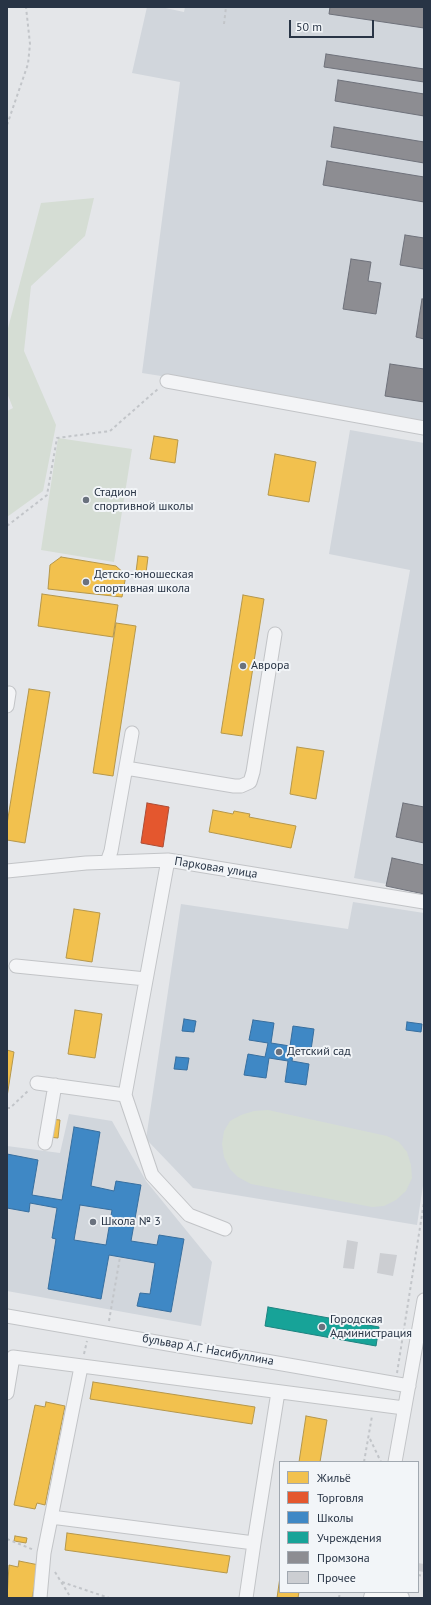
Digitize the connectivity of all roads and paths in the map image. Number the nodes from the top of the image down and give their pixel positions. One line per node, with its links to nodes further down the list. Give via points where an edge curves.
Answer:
1 (26, 7): 4 (path, via 30,44 28,64)
2 (226, 7): 3 (path)
3 (224, 24)
4 (7, 125)
5 (167, 381): 6 (street); 7 (path, via 110,431 57,438 47,496)
6 (424, 428)
7 (7, 526)
8 (275, 634): 10 (street, via 254,772 250,782 234,786)
9 (132, 733): 10 (street)
10 (126, 768): 12 (street)
11 (168, 860): 12 (street, Парковая улица); 14 (street, Парковая улица); 16 (street)
12 (107, 862): 13 (street, Парковая улица)
13 (7, 871)
14 (424, 902)
15 (16, 966): 16 (street)
16 (146, 979): 19 (street)
17 (37, 1083): 18 (street); 20 (path)
18 (55, 1085): 19 (street); 21 (street)
19 (125, 1095): 23 (street, via 152,1175 189,1215)
20 (7, 1108)
21 (45, 1143)
22 (424, 1202): 33 (path)
23 (225, 1229)
24 (120, 1257): 28 (path)
25 (424, 1300): 26 (street)
26 (423, 1314): 30 (street)
27 (7, 1316): 33 (street, бульвар А.Г. Насибуллина)
28 (109, 1320)
29 (87, 1343): 31 (path)
30 (418, 1360): 34 (street)
31 (83, 1361): 32 (street, via 13,1357); 35 (street); 45 (street)
32 (8, 1378): 36 (street)
33 (396, 1383): 34 (street, бульвар А.Г. Насибуллина)
34 (409, 1386): 38 (street)
35 (278, 1392): 37 (street); 46 (street)
36 (7, 1393)
37 (373, 1404): 38 (street); 39 (path)
38 (404, 1408): 44 (street)
39 (369, 1438): 41 (path); 42 (path)
40 (383, 1455): 43 (path)
41 (364, 1461)
42 (380, 1461)
43 (381, 1461)
44 (395, 1461)
45 (51, 1517): 46 (street); 49 (street, via 44,1553)
46 (254, 1543): 51 (street)
47 (61, 1581): 50 (path)
48 (373, 1595): 52 (main road)
49 (40, 1598)
50 (109, 1598)
51 (246, 1598)
52 (401, 1598)

